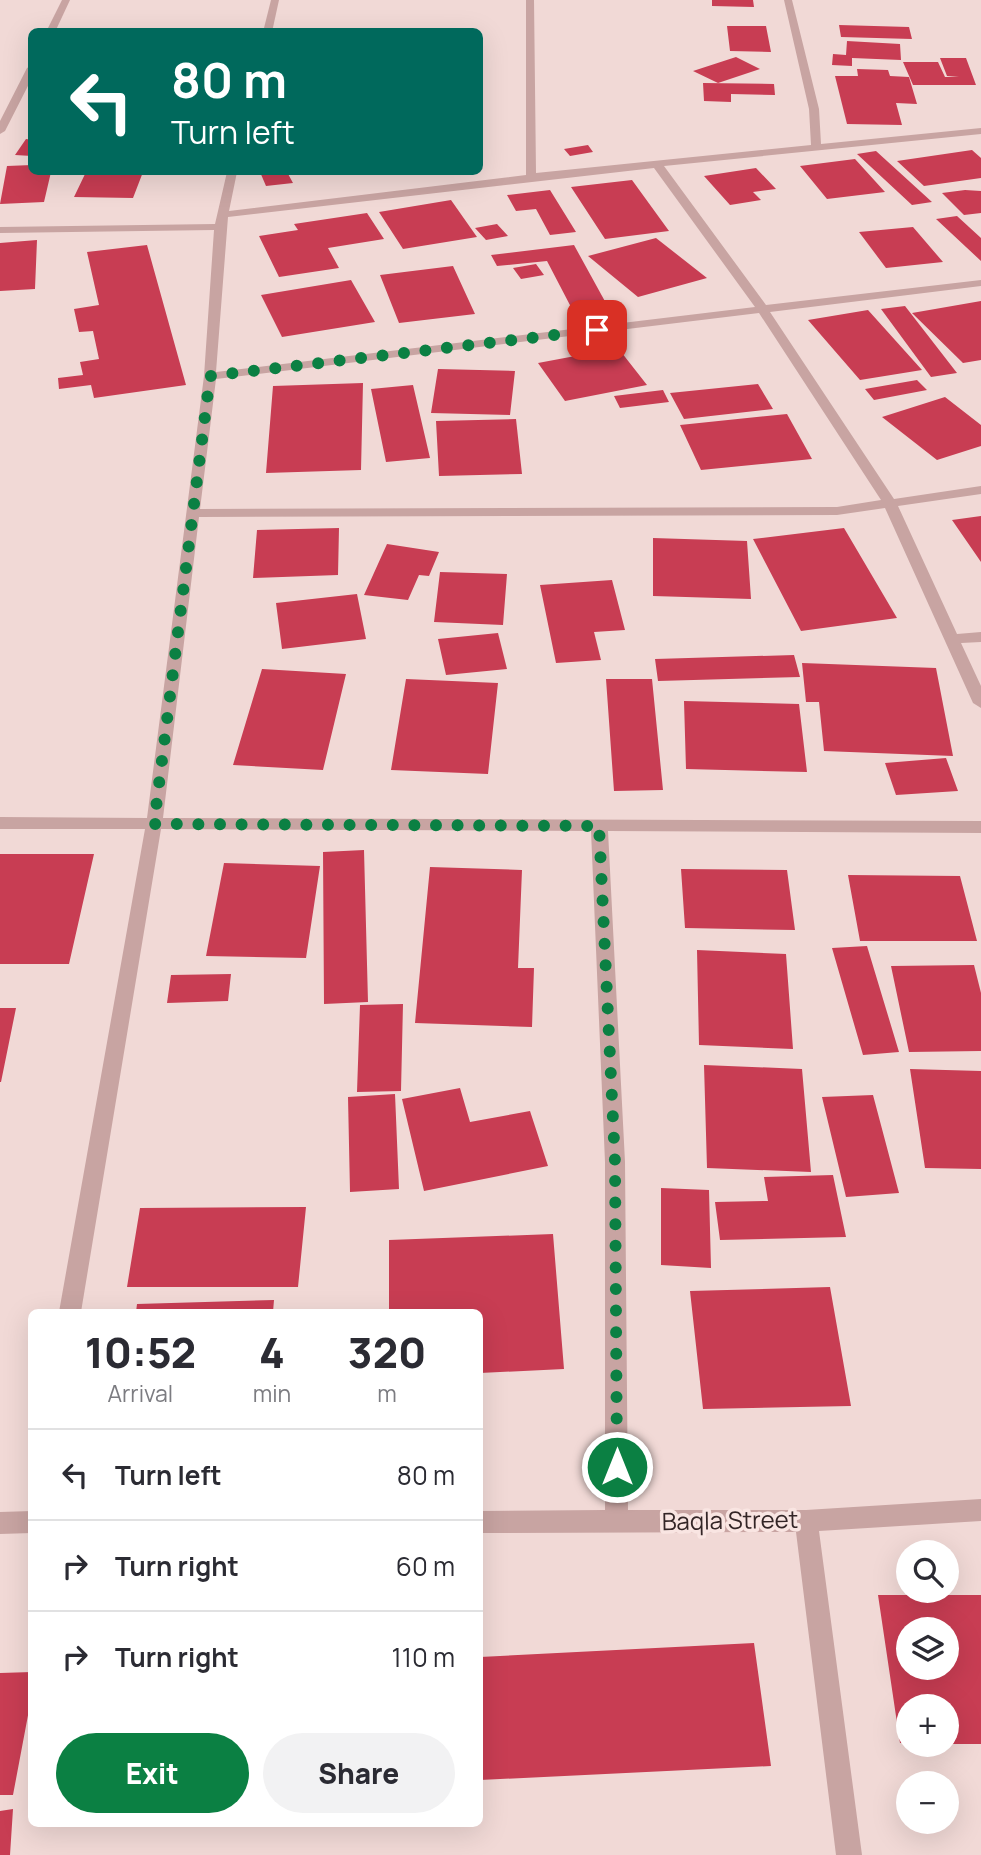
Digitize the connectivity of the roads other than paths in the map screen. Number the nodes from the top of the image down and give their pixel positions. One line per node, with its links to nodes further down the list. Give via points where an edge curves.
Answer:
1 (66, 0): 5 (street)
2 (275, 0): 6 (street)
3 (530, 0): 13 (street)
4 (788, 0): 10 (street, via 814,108)
5 (52, 28)
6 (268, 28)
7 (28, 76): 8 (street)
8 (0, 131)
9 (981, 131): 10 (street)
10 (817, 147): 11 (street)
11 (657, 164): 13 (street); 17 (street)
12 (231, 175): 14 (street)
13 (531, 177): 14 (street)
14 (220, 221): 15 (street); 18 (street)
15 (0, 230)
16 (981, 283): 17 (street)
17 (763, 310): 18 (street); 20 (street)
18 (210, 376): 21 (street)
19 (981, 490): 20 (street)
20 (889, 502): 21 (street, via 837,510); 23 (street)
21 (191, 513): 26 (street)
22 (981, 637): 23 (street)
23 (953, 639): 24 (street)
24 (981, 703)
25 (0, 823): 26 (street)
26 (154, 824): 27 (street); 29 (street)
27 (599, 826): 28 (street); 34 (street, via 615,1162)
28 (981, 827)
29 (71, 1309)
30 (981, 1510): 31 (street, Baqla Street)
31 (806, 1521): 34 (street, Baqla Street); 36 (street)
32 (28, 1522): 35 (street)
33 (483, 1522): 34 (street, Baqla Street)
34 (617, 1522)
35 (0, 1523)
36 (849, 1855)

